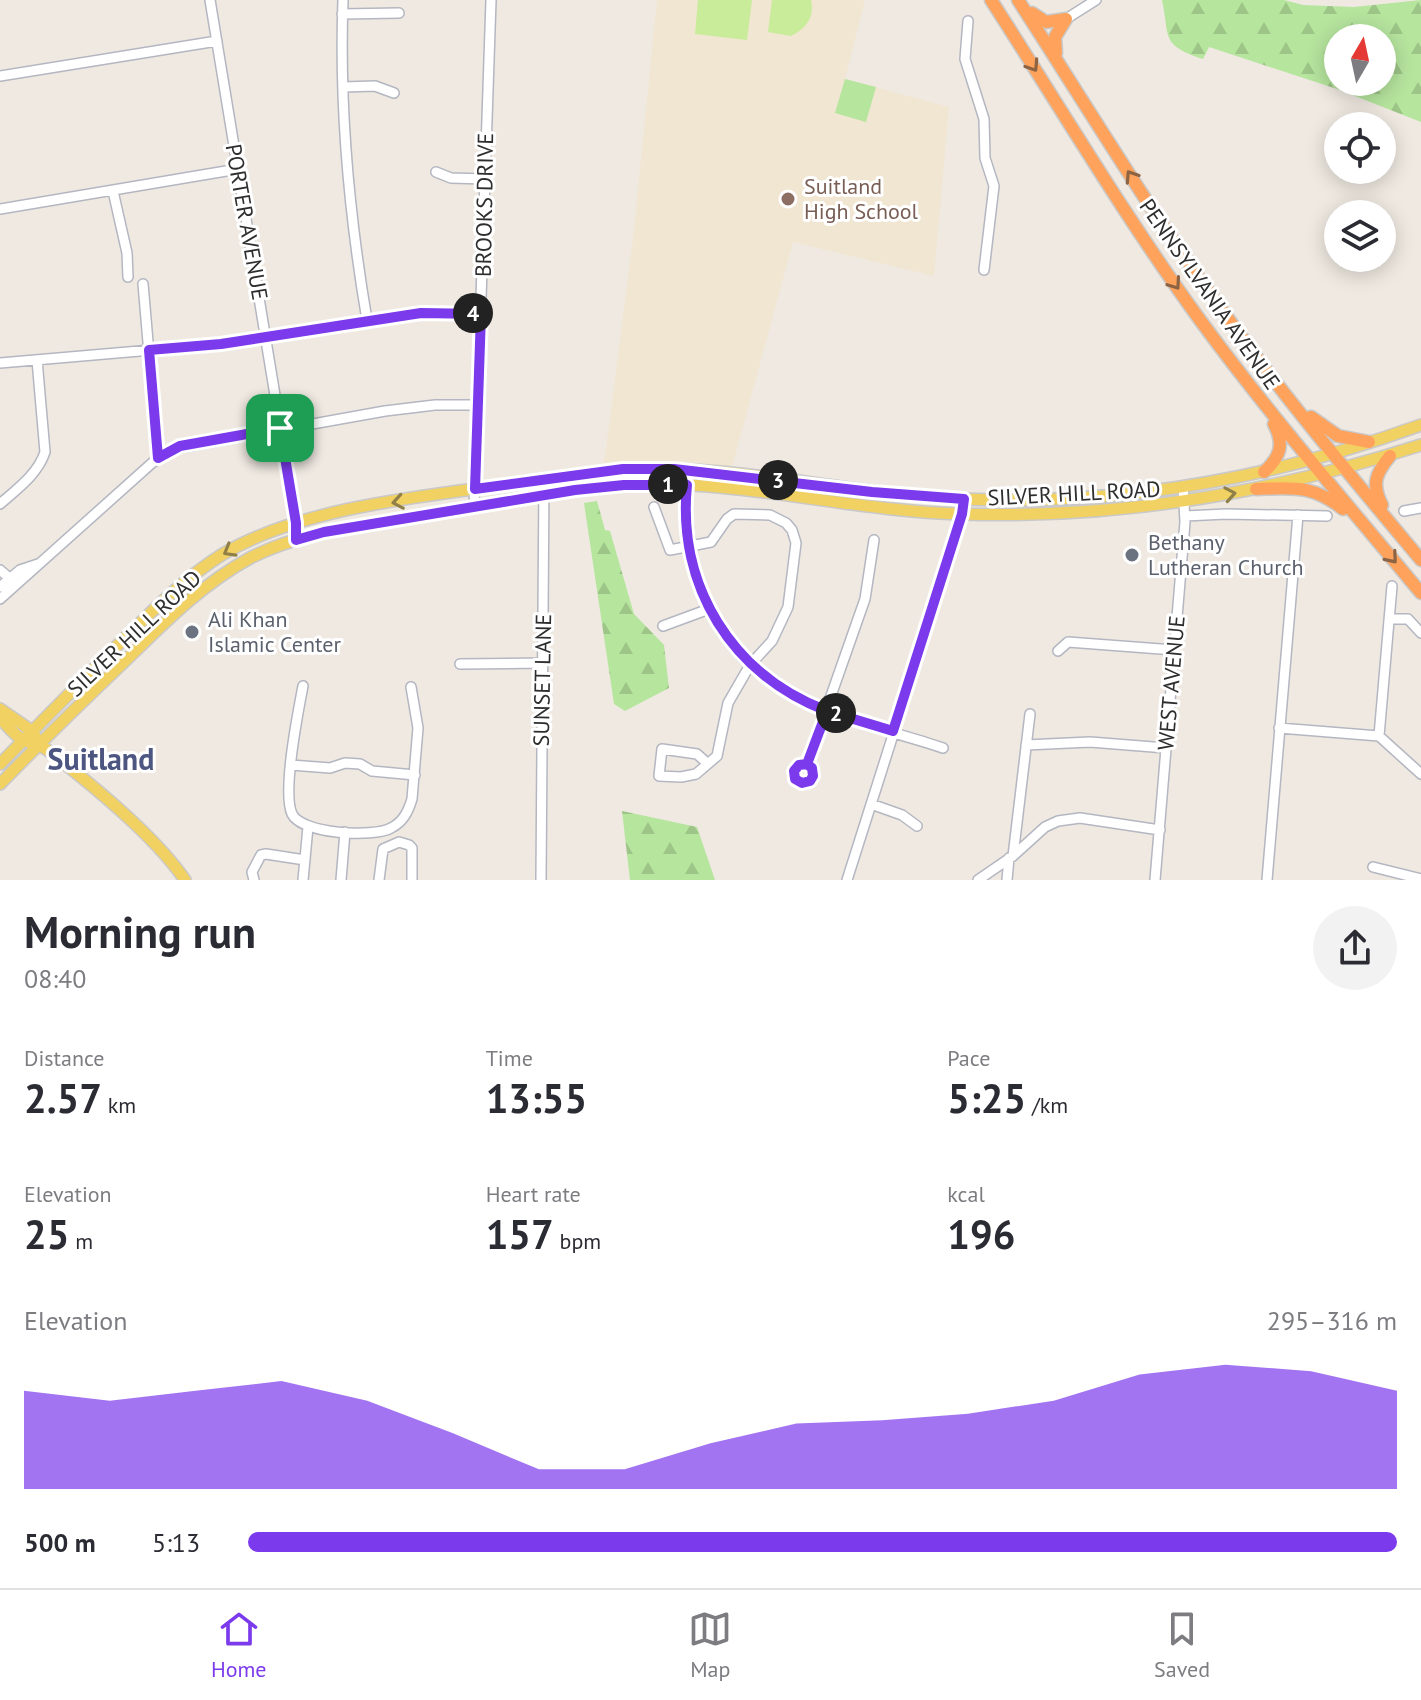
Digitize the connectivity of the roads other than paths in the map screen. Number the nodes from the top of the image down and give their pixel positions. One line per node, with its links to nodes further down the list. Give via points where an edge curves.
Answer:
1 (210, 0): 11 (street, PORTER AVENUE)
2 (343, 0): 8 (street)
3 (491, 0): 18 (street, BROOKS DRIVE)
4 (991, 0): 31 (highway, PENNSYLVANIA AVENUE, one-way to 31, via 1158,260)
5 (1096, 0): 9 (street)
6 (1020, 2): 9 (highway, via 1043,21); 12 (highway, PENNSYLVANIA AVENUE)
7 (399, 13): 8 (street)
8 (342, 14): 14 (street)
9 (1066, 19): 12 (highway, via 1054,39)
10 (968, 21): 21 (street, via 965,59 984,119 986,162 994,186)
11 (217, 41): 13 (street); 16 (street, PORTER AVENUE)
12 (1057, 61): 30 (highway, PENNSYLVANIA AVENUE, one-way to 12, via 1172,240)
13 (0, 76)
14 (343, 87): 15 (street, via 375,86); 25 (street, via 349,200)
15 (394, 93)
16 (238, 169): 19 (street); 26 (street, PORTER AVENUE)
17 (436, 172): 18 (street)
18 (485, 179): 24 (street, BROOKS DRIVE)
19 (113, 191): 20 (street); 22 (street)
20 (0, 209)
21 (984, 270)
22 (128, 277)
23 (143, 284): 27 (street)
24 (481, 314): 25 (street, via 428,312); 32 (street, BROOKS DRIVE)
25 (367, 320): 26 (street)
26 (267, 337): 27 (street); 34 (street, PORTER AVENUE)
27 (149, 350): 28 (street); 39 (street)
28 (37, 360): 29 (street); 53 (street, via 45,452 42,463)
29 (0, 363)
30 (1276, 383): 35 (highway, via 1323,428); 37 (highway, PENNSYLVANIA AVENUE)
31 (1263, 404): 40 (highway, PENNSYLVANIA AVENUE); 43 (highway, via 1281,444)
32 (479, 405): 34 (street, via 420,406); 48 (street, BROOKS DRIVE)
33 (1421, 425): 35 (main road, SILVER HILL ROAD)
34 (280, 428): 39 (street, via 180,446); 62 (street, PORTER AVENUE)
35 (1369, 442): 37 (main road, SILVER HILL ROAD)
36 (1421, 445): 38 (main road, SILVER HILL ROAD)
37 (1333, 453): 40 (main road, SILVER HILL ROAD); 41 (highway, PENNSYLVANIA AVENUE)
38 (1390, 456): 41 (main road, SILVER HILL ROAD); 64 (highway, via 1374,485)
39 (158, 458): 70 (street)
40 (1311, 460): 43 (main road, SILVER HILL ROAD); 44 (highway, PENNSYLVANIA AVENUE)
41 (1345, 468): 44 (main road, SILVER HILL ROAD); 64 (highway, PENNSYLVANIA AVENUE)
42 (688, 470): 45 (main road, SILVER HILL ROAD, via 623,469); 46 (street); 51 (main road, SILVER HILL ROAD)
43 (1264, 472): 47 (main road, SILVER HILL ROAD)
44 (1323, 474): 49 (main road, SILVER HILL ROAD); 63 (highway, PENNSYLVANIA AVENUE)
45 (544, 480): 48 (main road, SILVER HILL ROAD); 50 (street, SUNSET LANE)
46 (687, 485): 50 (main road, SILVER HILL ROAD, via 624,485); 58 (main road, SILVER HILL ROAD); 67 (street)
47 (1183, 486): 51 (main road, SILVER HILL ROAD); 52 (street, WEST AVENUE)
48 (475, 489): 54 (street, BROOKS DRIVE); 62 (main road, SILVER HILL ROAD, one-way to 62)
49 (1256, 489): 52 (main road, SILVER HILL ROAD, one-way to 49); 63 (highway, via 1312,490)
50 (544, 495): 54 (main road, SILVER HILL ROAD); 81 (street, SUNSET LANE)
51 (964, 499): 58 (street)
52 (1184, 501): 58 (main road, SILVER HILL ROAD, via 1068,512); 60 (street, WEST AVENUE)
53 (0, 504)
54 (474, 507): 65 (main road, SILVER HILL ROAD)
55 (654, 507): 67 (street, via 670,550)
56 (1421, 508): 57 (street)
57 (1404, 511)
58 (962, 514): 91 (street)
59 (1298, 515): 60 (street); 61 (street); 90 (street)
60 (1185, 516): 79 (street, WEST AVENUE)
61 (1327, 516)
62 (296, 523): 65 (street, PORTER AVENUE); 92 (main road, SILVER HILL ROAD, one-way to 92, via 245,542 193,575)
63 (1363, 523): 73 (highway, PENNSYLVANIA AVENUE, one-way to 73)
64 (1395, 529): 68 (highway, PENNSYLVANIA AVENUE)
65 (296, 540): 94 (main road, SILVER HILL ROAD, via 255,555 200,590)
66 (874, 540): 87 (street, via 865,599)
67 (688, 546): 75 (street); 83 (street, via 711,542 727,519 739,513 775,516 792,530 796,546 786,614 772,641)
68 (1421, 560)
69 (0, 570): 70 (street)
70 (13, 581): 72 (street); 74 (street)
71 (1392, 586): 76 (street)
72 (0, 587)
73 (1421, 593)
74 (0, 599)
75 (709, 609): 77 (street); 83 (street)
76 (1390, 619): 78 (street, via 1408,619); 93 (street)
77 (663, 626)
78 (1421, 633)
79 (1174, 650): 80 (street, via 1068,642); 97 (street, WEST AVENUE)
80 (1058, 651)
81 (542, 663): 82 (street); 122 (street, SUNSET LANE)
82 (460, 664)
83 (750, 665): 87 (street, via 785,691); 98 (street, via 726,709 717,756)
84 (303, 686): 101 (street)
85 (411, 687): 103 (street, via 418,728)
86 (0, 709): 92 (main road)
87 (827, 711): 91 (street); 100 (street)
88 (1030, 714): 95 (street)
89 (0, 718): 92 (main road)
90 (1279, 728): 93 (street); 127 (street)
91 (893, 731): 96 (street); 105 (street)
92 (28, 736): 94 (main road); 99 (main road, SILVER HILL ROAD)
93 (1379, 736): 102 (street)
94 (39, 744): 104 (main road, SILVER HILL ROAD); 116 (main road, via 144,834)
95 (1026, 745): 97 (street, via 1090,742); 112 (street)
96 (943, 748)
97 (1166, 748): 109 (street, WEST AVENUE)
98 (707, 763): 98 (street, via 690,776 659,776 662,749 697,754)
99 (0, 764)
100 (807, 764)
101 (291, 765): 103 (street, via 360,764 372,771); 107 (street, via 292,813)
102 (1421, 774)
103 (415, 775): 108 (street, via 409,809)
104 (0, 784)
105 (871, 804): 106 (street); 123 (street)
106 (917, 826)
107 (308, 827): 110 (street); 113 (street)
108 (387, 830): 110 (street); 111 (street)
109 (1160, 830): 112 (street, via 1064,820 1045,827); 126 (street, WEST AVENUE)
110 (345, 832): 119 (street)
111 (392, 842): 120 (street, via 383,849); 121 (street, via 412,848)
112 (1011, 857): 124 (street); 125 (street)
113 (305, 860): 117 (street, via 261,855 252,872); 118 (street)
114 (1373, 867): 115 (street)
115 (1421, 879)
116 (185, 880)
117 (254, 880)
118 (303, 880)
119 (341, 880)
120 (379, 880)
121 (412, 880)
122 (541, 880)
123 (847, 880)
124 (978, 880)
125 (1007, 880)
126 (1155, 880)
127 (1267, 880)

